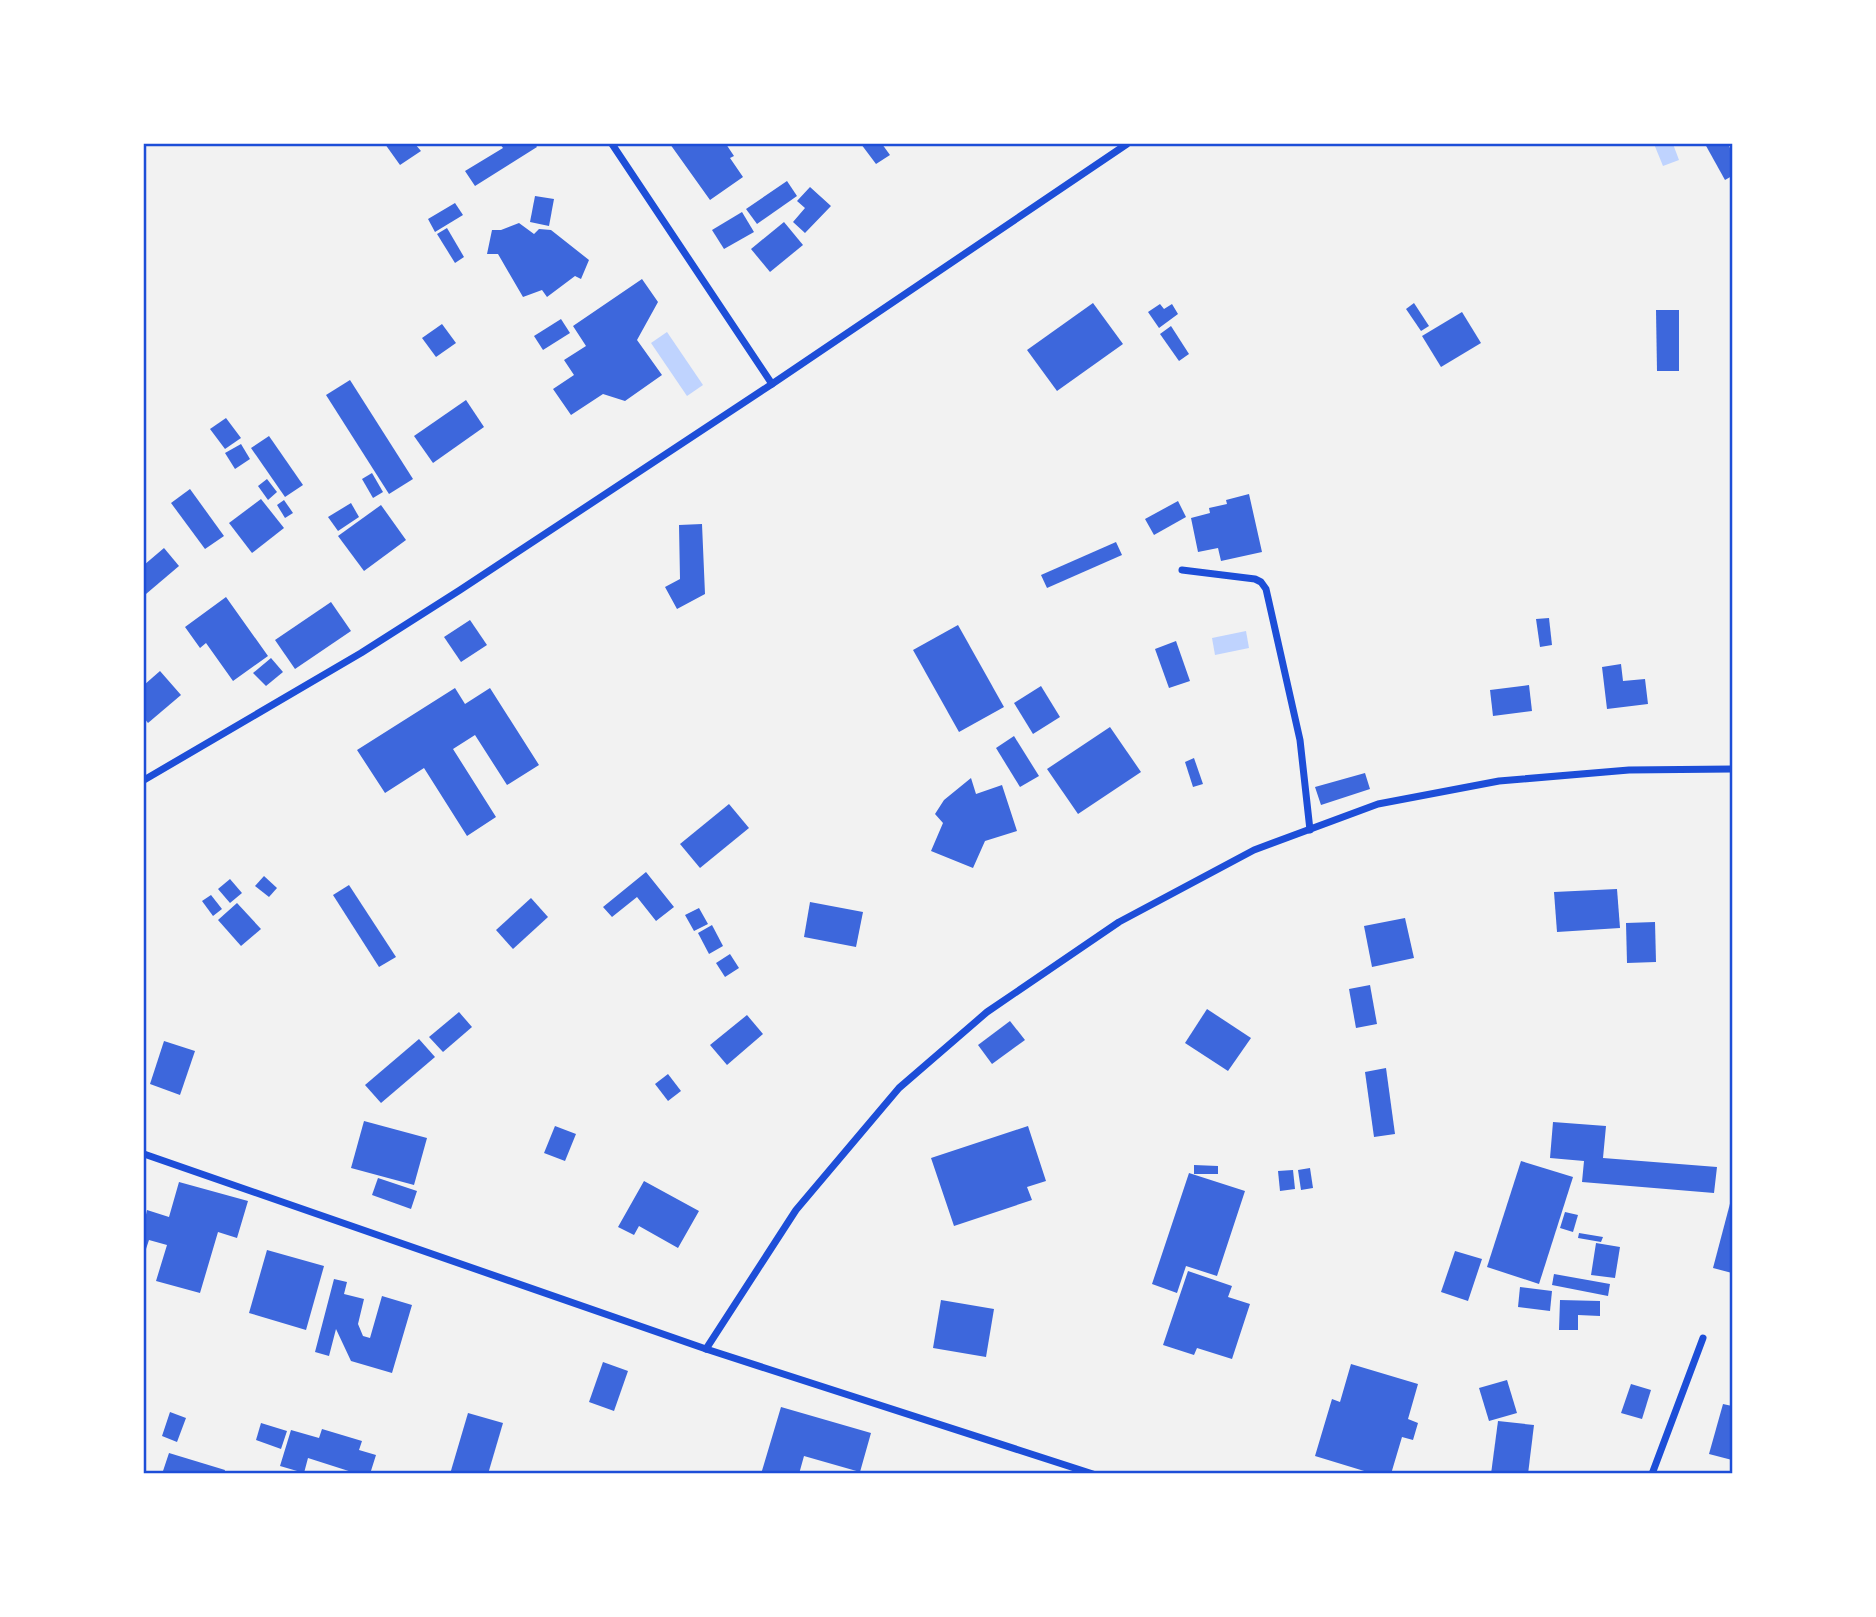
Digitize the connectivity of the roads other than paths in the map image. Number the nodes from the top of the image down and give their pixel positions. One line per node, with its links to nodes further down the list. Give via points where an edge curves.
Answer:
1 (612, 144): 3 (street)
2 (1127, 144): 3 (street)
3 (772, 384): 6 (street, via 372,646)
4 (1182, 570): 7 (street, via 1255,579 1266,589 1300,740)
5 (1732, 769): 7 (street, via 1629,770 1499,781 1378,804)
6 (144, 780)
7 (1310, 830): 10 (street, via 1254,850 1119,922 987,1012 899,1088 796,1210)
8 (144, 1154): 10 (street)
9 (1703, 1338): 12 (street)
10 (706, 1349): 11 (street)
11 (1093, 1474)
12 (1653, 1474)

